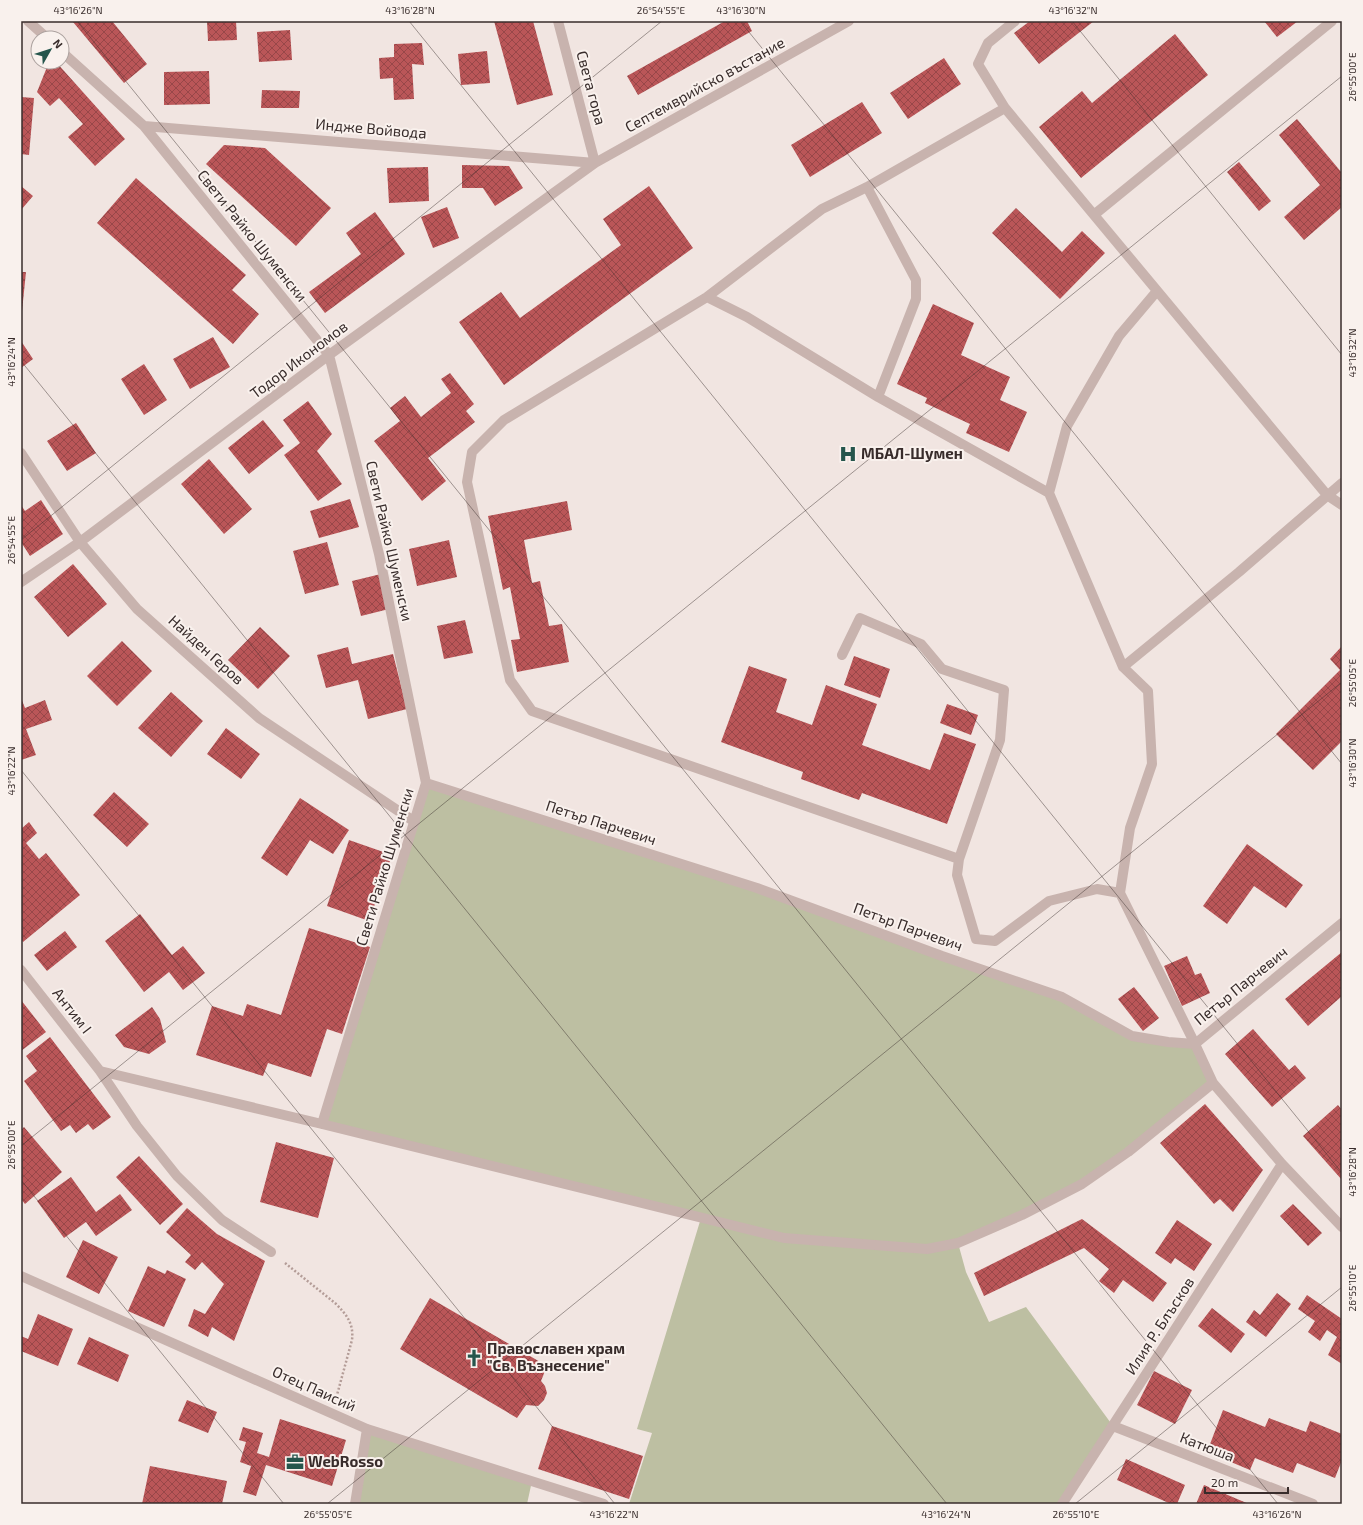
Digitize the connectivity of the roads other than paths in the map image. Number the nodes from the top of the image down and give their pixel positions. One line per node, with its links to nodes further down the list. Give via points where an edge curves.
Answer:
1 (28, 21): 6 (street)
2 (558, 21): 10 (street, Света гора)
3 (849, 21): 10 (street, Септемврийско въстание)
4 (1014, 21): 8 (street, via 988,43 978,64)
5 (1332, 21): 12 (street)
6 (38, 30)
7 (70, 59): 9 (street, Свети Райко Шуменски)
8 (1004, 108): 11 (street); 12 (street)
9 (144, 126): 10 (street, Индже Войвода); 15 (street, Свети Райко Шуменски)
10 (595, 162): 15 (street, Тодор Икономов)
11 (867, 187): 14 (street, via 822,209); 16 (street, via 916,280 916,299)
12 (1094, 214): 13 (street)
13 (1157, 291): 19 (street, via 1119,336 1067,426); 20 (street)
14 (707, 297): 16 (street, via 747,317); 28 (street, via 504,420 472,452 467,482 510,680 532,711)
15 (329, 355): 22 (street, Тодор Икономов); 26 (street, Свети Райко Шуменски, via 379,554)
16 (878, 397): 19 (street)
17 (21, 453): 22 (street, Найден Геров)
18 (1342, 483): 20 (street)
19 (1049, 492): 25 (street)
20 (1327, 495): 21 (street); 25 (street, via 1239,572)
21 (1342, 505)
22 (80, 542): 23 (street, Тодор Икономов); 27 (street, Найден Геров, via 137,608 259,718)
23 (21, 582)
24 (842, 655): 28 (street, via 860,618 921,644 942,669 1004,690 1000,740)
25 (1123, 667): 29 (street, via 1148,691 1152,764 1130,828)
26 (426, 783): 27 (street, Свети Райко Шуменски); 32 (street, Петър Парчевич, via 757,888 1062,997 1132,1036)
27 (415, 822): 35 (street, Свети Райко Шуменски)
28 (959, 859): 29 (street, via 957,875 976,939 995,941 1049,901 1097,889)
29 (1120, 893): 32 (street)
30 (1342, 923): 32 (street, Петър Парчевич)
31 (21, 970): 33 (street, Антим I)
32 (1195, 1044): 34 (street)
33 (100, 1071): 35 (street); 38 (street, Антим I, via 137,1126 177,1176 222,1220)
34 (1213, 1083): 35 (street, via 1128,1152 1082,1184 1022,1215 958,1243 927,1249 784,1238); 36 (street)
35 (322, 1124)
36 (1282, 1164): 37 (street); 40 (street, Илия Р. Блъсков)
37 (1342, 1227)
38 (271, 1252)
39 (21, 1276): 41 (street, Отец Паисий)
40 (1113, 1426): 44 (street, Илия Р. Блъсков); 45 (street, Катюша)
41 (368, 1429): 42 (street); 43 (street, Отец Паисий)
42 (355, 1504)
43 (604, 1504)
44 (1062, 1504)
45 (1313, 1504)

